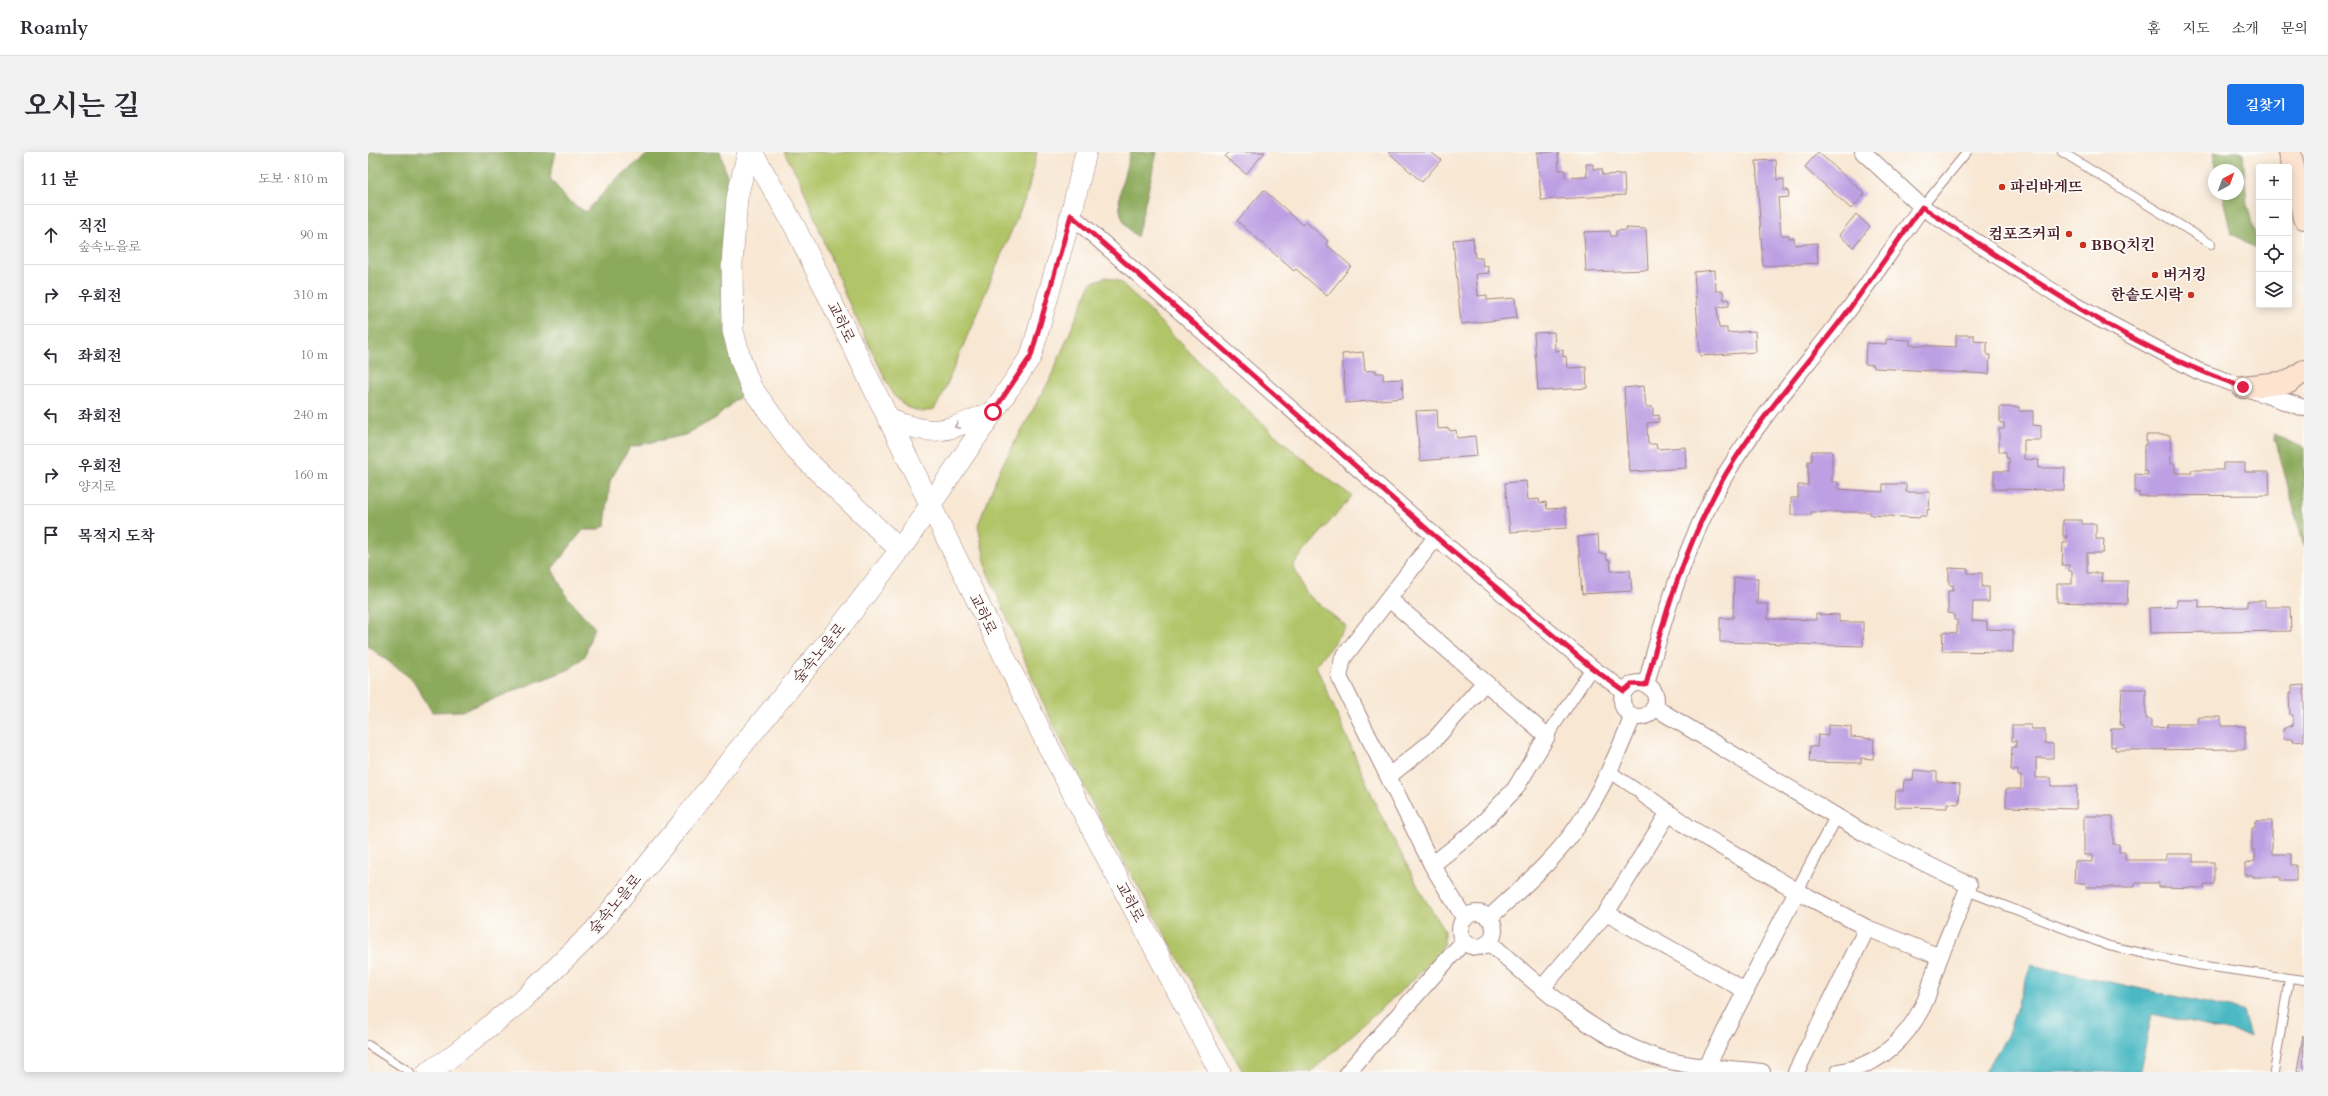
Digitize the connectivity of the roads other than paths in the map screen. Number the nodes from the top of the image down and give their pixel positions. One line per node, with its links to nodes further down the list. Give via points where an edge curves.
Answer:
1 (748, 152): 19 (street, via 736,198 732,264 733,331 741,361 751,387 798,452)
2 (752, 152): 16 (street, 교하로, via 795,227)
3 (1086, 152): 9 (street, 숲속노을로)
4 (1863, 152): 8 (street)
5 (1967, 152): 8 (lane)
6 (2062, 152): 11 (lane)
7 (2290, 152): 10 (main road)
8 (1922, 207): 13 (street, via 2072,304 2198,372); 23 (street, via 1838,324 1772,407 1727,472 1693,540 1677,579)
9 (1071, 215): 15 (street, 숲속노을로, via 1031,356); 18 (street)
10 (2304, 218)
11 (2211, 244)
12 (2304, 371): 13 (main road, via 2289,382)
13 (2243, 387): 14 (street)
14 (2304, 408)
15 (993, 412): 16 (street, one-way to 16, via 944,431 914,430); 17 (street, 숲속노을로)
16 (888, 419): 17 (street, 교하로)
17 (929, 504): 19 (street, 숲속노을로); 51 (street, 교하로, via 1046,742)
18 (1436, 537): 20 (street); 21 (street)
19 (900, 550): 50 (street, 숲속노을로, via 594,931 524,999)
20 (1389, 599): 22 (street); 29 (street, via 1342,658 1339,677)
21 (1592, 668): 24 (street); 27 (street)
22 (1485, 682): 27 (street); 29 (street, via 1435,739)
23 (1646, 685): 24 (street, via 1632,684); 25 (street, via 1655,696)
24 (1624, 691): 26 (street, via 1623,706)
25 (1654, 707): 26 (street, via 1646,715); 32 (street)
26 (1633, 716): 28 (street)
27 (1547, 736): 33 (street, via 1515,789 1476,830)
28 (1610, 772): 30 (street); 37 (street, via 1578,825 1548,862)
29 (1389, 776): 33 (street)
30 (1643, 794): 31 (street)
31 (1668, 814): 35 (street); 36 (street)
32 (1836, 817): 34 (street, via 1969,885); 35 (street)
33 (1432, 865): 38 (street)
34 (1967, 890): 42 (street); 43 (lane, via 2027,916 2109,946 2198,965)
35 (1797, 891): 39 (street); 46 (street)
36 (1606, 913): 45 (street); 46 (street)
37 (1489, 918): 38 (street, via 1476,913); 41 (street, via 1494,932)
38 (1465, 919): 40 (street, via 1460,932)
39 (1867, 928): 42 (street); 54 (street)
40 (1464, 941): 41 (street, via 1479,947); 52 (street)
41 (1489, 942): 45 (street)
42 (1940, 957): 55 (street, via 1917,1017 1898,1042 1878,1059 1852,1070)
43 (2289, 979): 44 (lane); 56 (lane)
44 (2304, 980)
45 (1542, 988): 48 (street, via 1587,1023 1619,1043 1651,1056 1684,1064)
46 (1746, 991): 48 (street)
47 (368, 1045): 49 (lane)
48 (1707, 1066): 53 (street)
49 (410, 1072)
50 (428, 1072)
51 (1220, 1072)
52 (1348, 1072)
53 (1762, 1072)
54 (1796, 1072)
55 (1839, 1072)
56 (2274, 1072)

